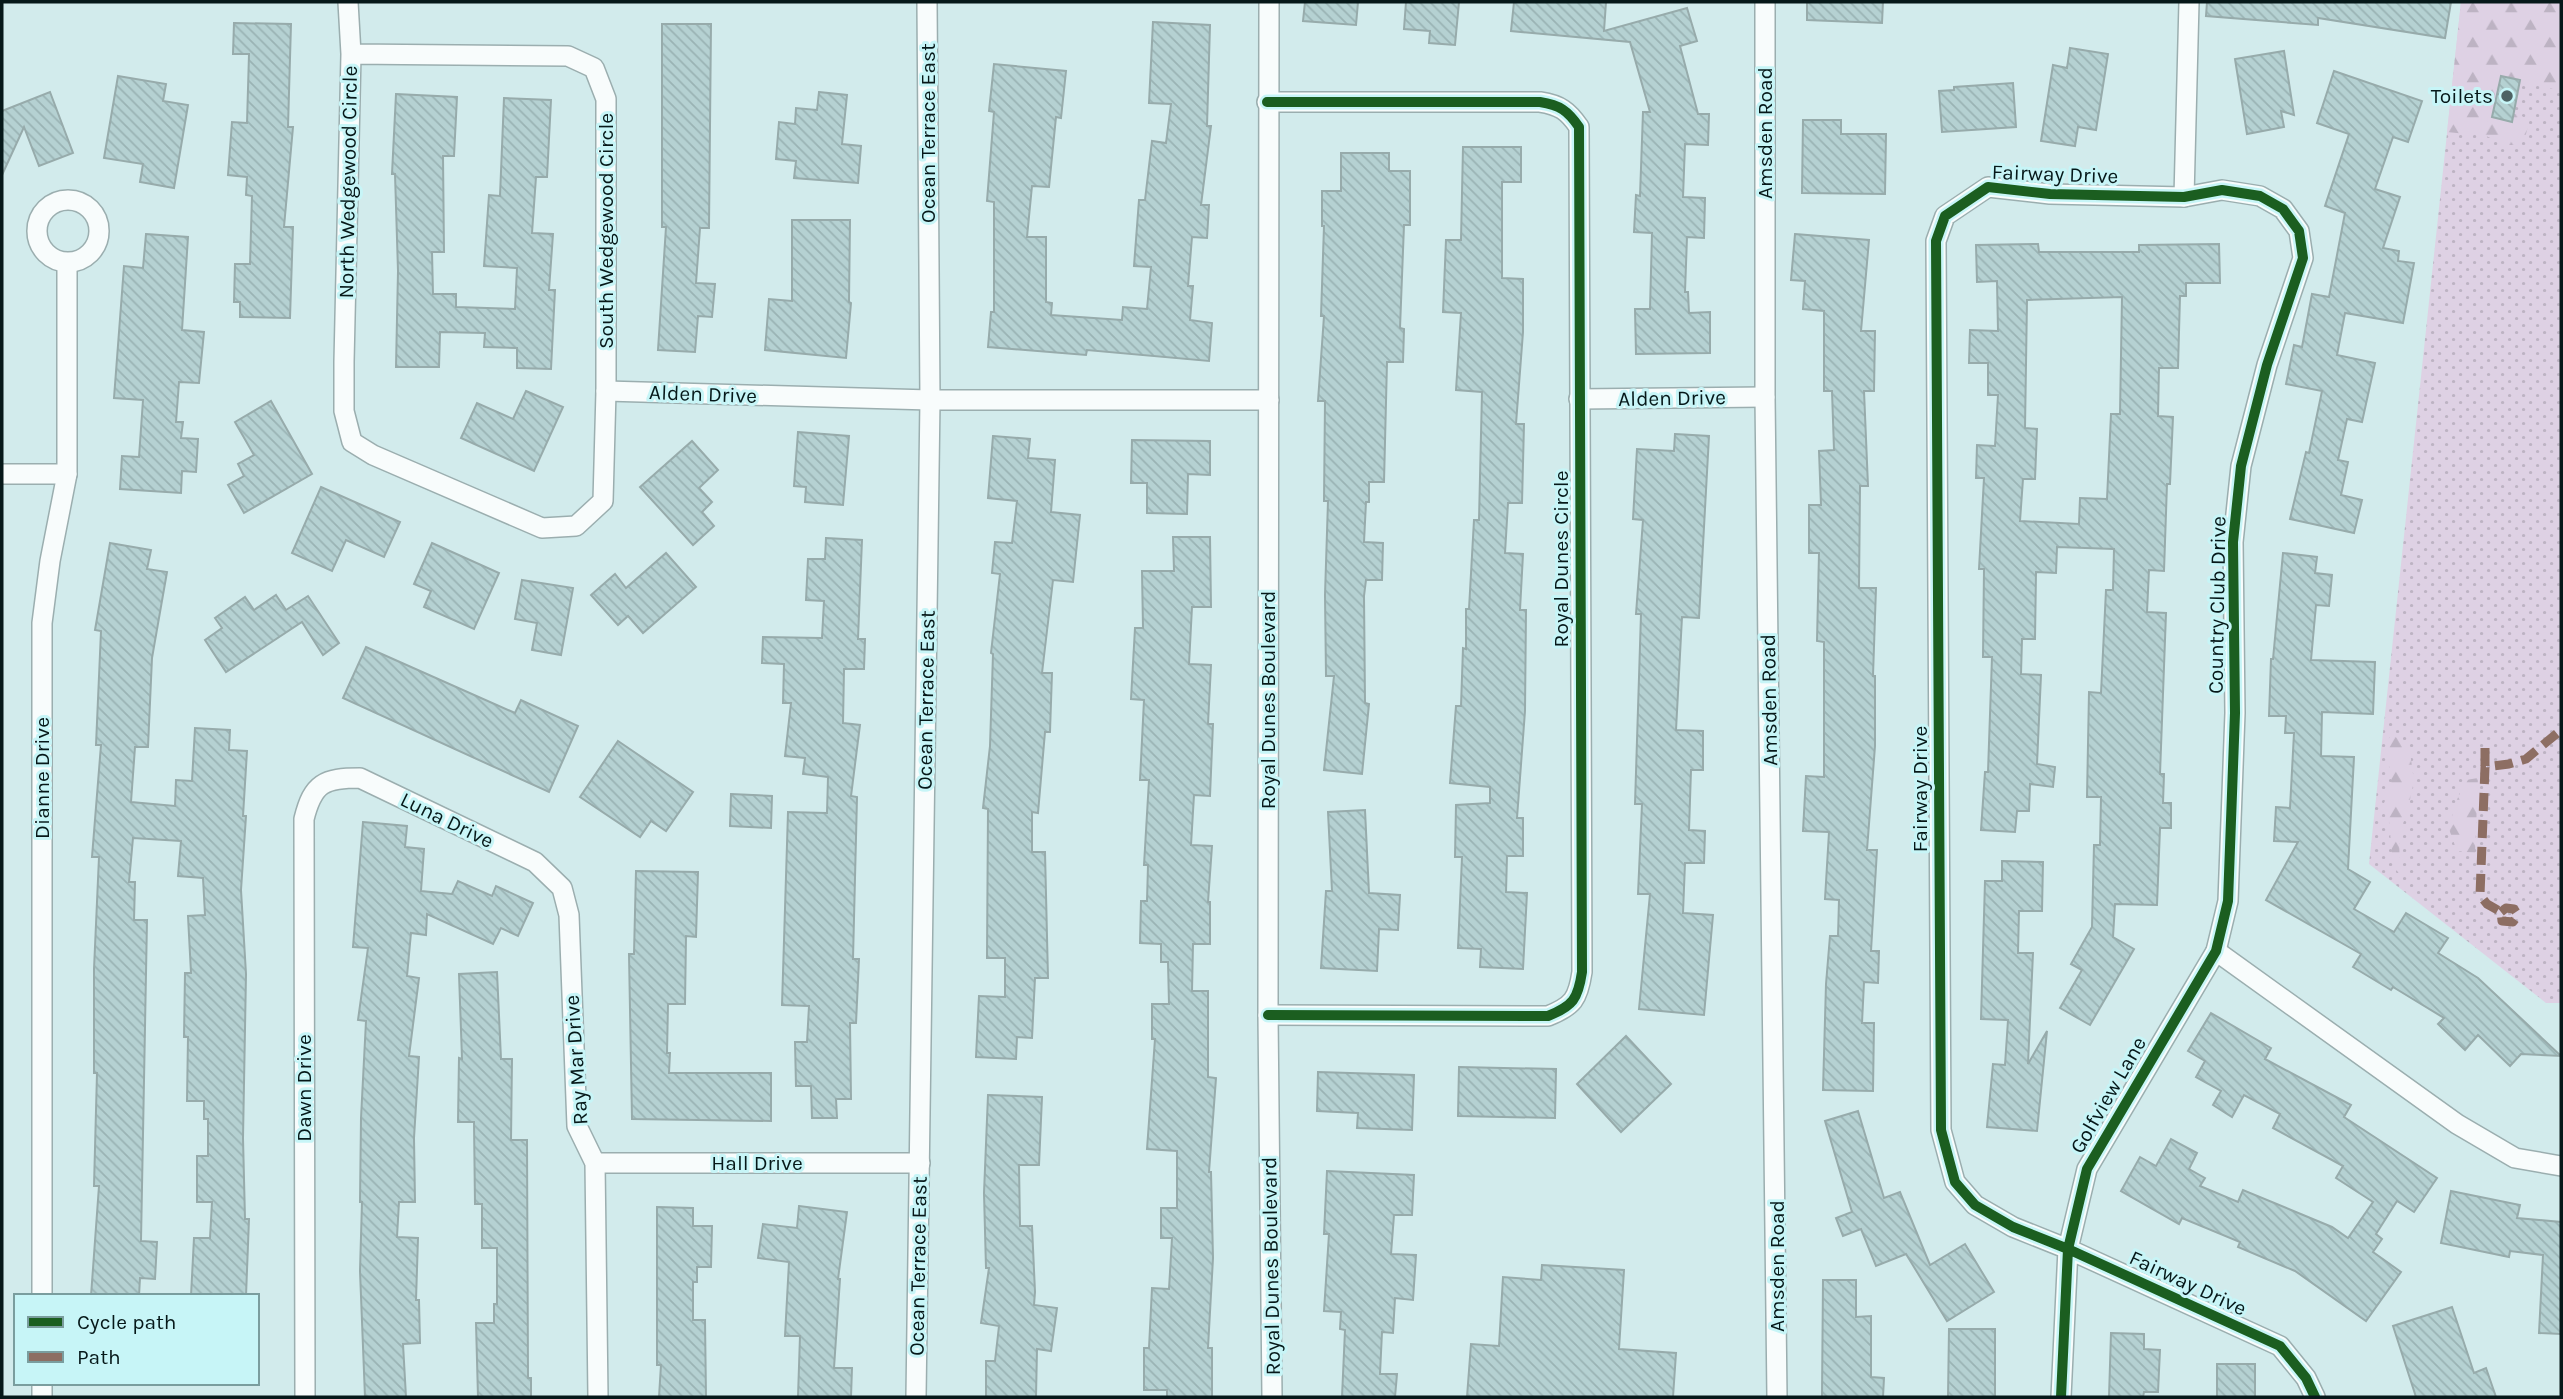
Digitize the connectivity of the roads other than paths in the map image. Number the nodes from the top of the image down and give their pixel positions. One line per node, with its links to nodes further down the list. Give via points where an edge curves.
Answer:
1 (348, 2): 6 (street, North Wedgewood Circle)
2 (927, 2): 13 (street, Ocean Terrace East)
3 (1269, 2): 7 (street, Royal Dunes Boulevard)
4 (1765, 2): 11 (street, Amsden Road)
5 (2189, 2): 8 (street)
6 (351, 54): 10 (street, South Wedgewood Circle, via 568,56 594,68 606,99); 10 (street, North Wedgewood Circle, via 344,411 352,442 542,528 576,526 603,501)
7 (1267, 102): 12 (street, Royal Dunes Circle, via 1540,102 1569,112 1579,127); 14 (street, Royal Dunes Boulevard)
8 (2184, 197): 19 (street, Country Club Drive, via 2222,190 2260,196 2283,209 2299,231 2303,258 2267,365 2241,466 2233,542 2235,713 2228,901); 24 (street, Fairway Drive, via 2050,194 1988,187 1945,216 1936,241 1941,1130 1955,1182 1975,1205 2013,1227)
9 (66, 263): 16 (street, Dianne Drive)
10 (606, 391): 13 (street, Alden Drive)
11 (1765, 397): 12 (street, Alden Drive); 30 (street, Amsden Road)
12 (1580, 399): 20 (street, Royal Dunes Circle, via 1582,972 1578,994 1565,1009 1548,1016)
13 (930, 400): 14 (street, Alden Drive); 22 (street, Ocean Terrace East)
14 (1269, 400): 20 (street, Royal Dunes Boulevard)
15 (2, 474): 16 (street)
16 (67, 474): 25 (street, Dianne Drive, via 42,622)
17 (322, 785): 18 (street, Luna Drive, via 333,778 360,778 535,862); 26 (street, Dawn Drive, via 309,799 304,820)
18 (562, 888): 21 (street, Ray Mar Drive, via 569,915 577,1126)
19 (2216, 951): 23 (street, via 2458,1124 2515,1158); 24 (street, Golfview Lane, via 2087,1169)
20 (1268, 1015): 29 (street, Royal Dunes Boulevard)
21 (595, 1163): 22 (street, Hall Drive); 27 (street, Ray Mar Drive)
22 (920, 1163): 28 (street, Ocean Terrace East)
23 (2561, 1166)
24 (2068, 1249): 31 (street, Golfview Lane); 32 (street, Fairway Drive, via 2280,1346)
25 (42, 1294)
26 (305, 1397)
27 (598, 1397)
28 (916, 1397)
29 (1272, 1397)
30 (1777, 1397)
31 (2061, 1397)
32 (2315, 1397)

